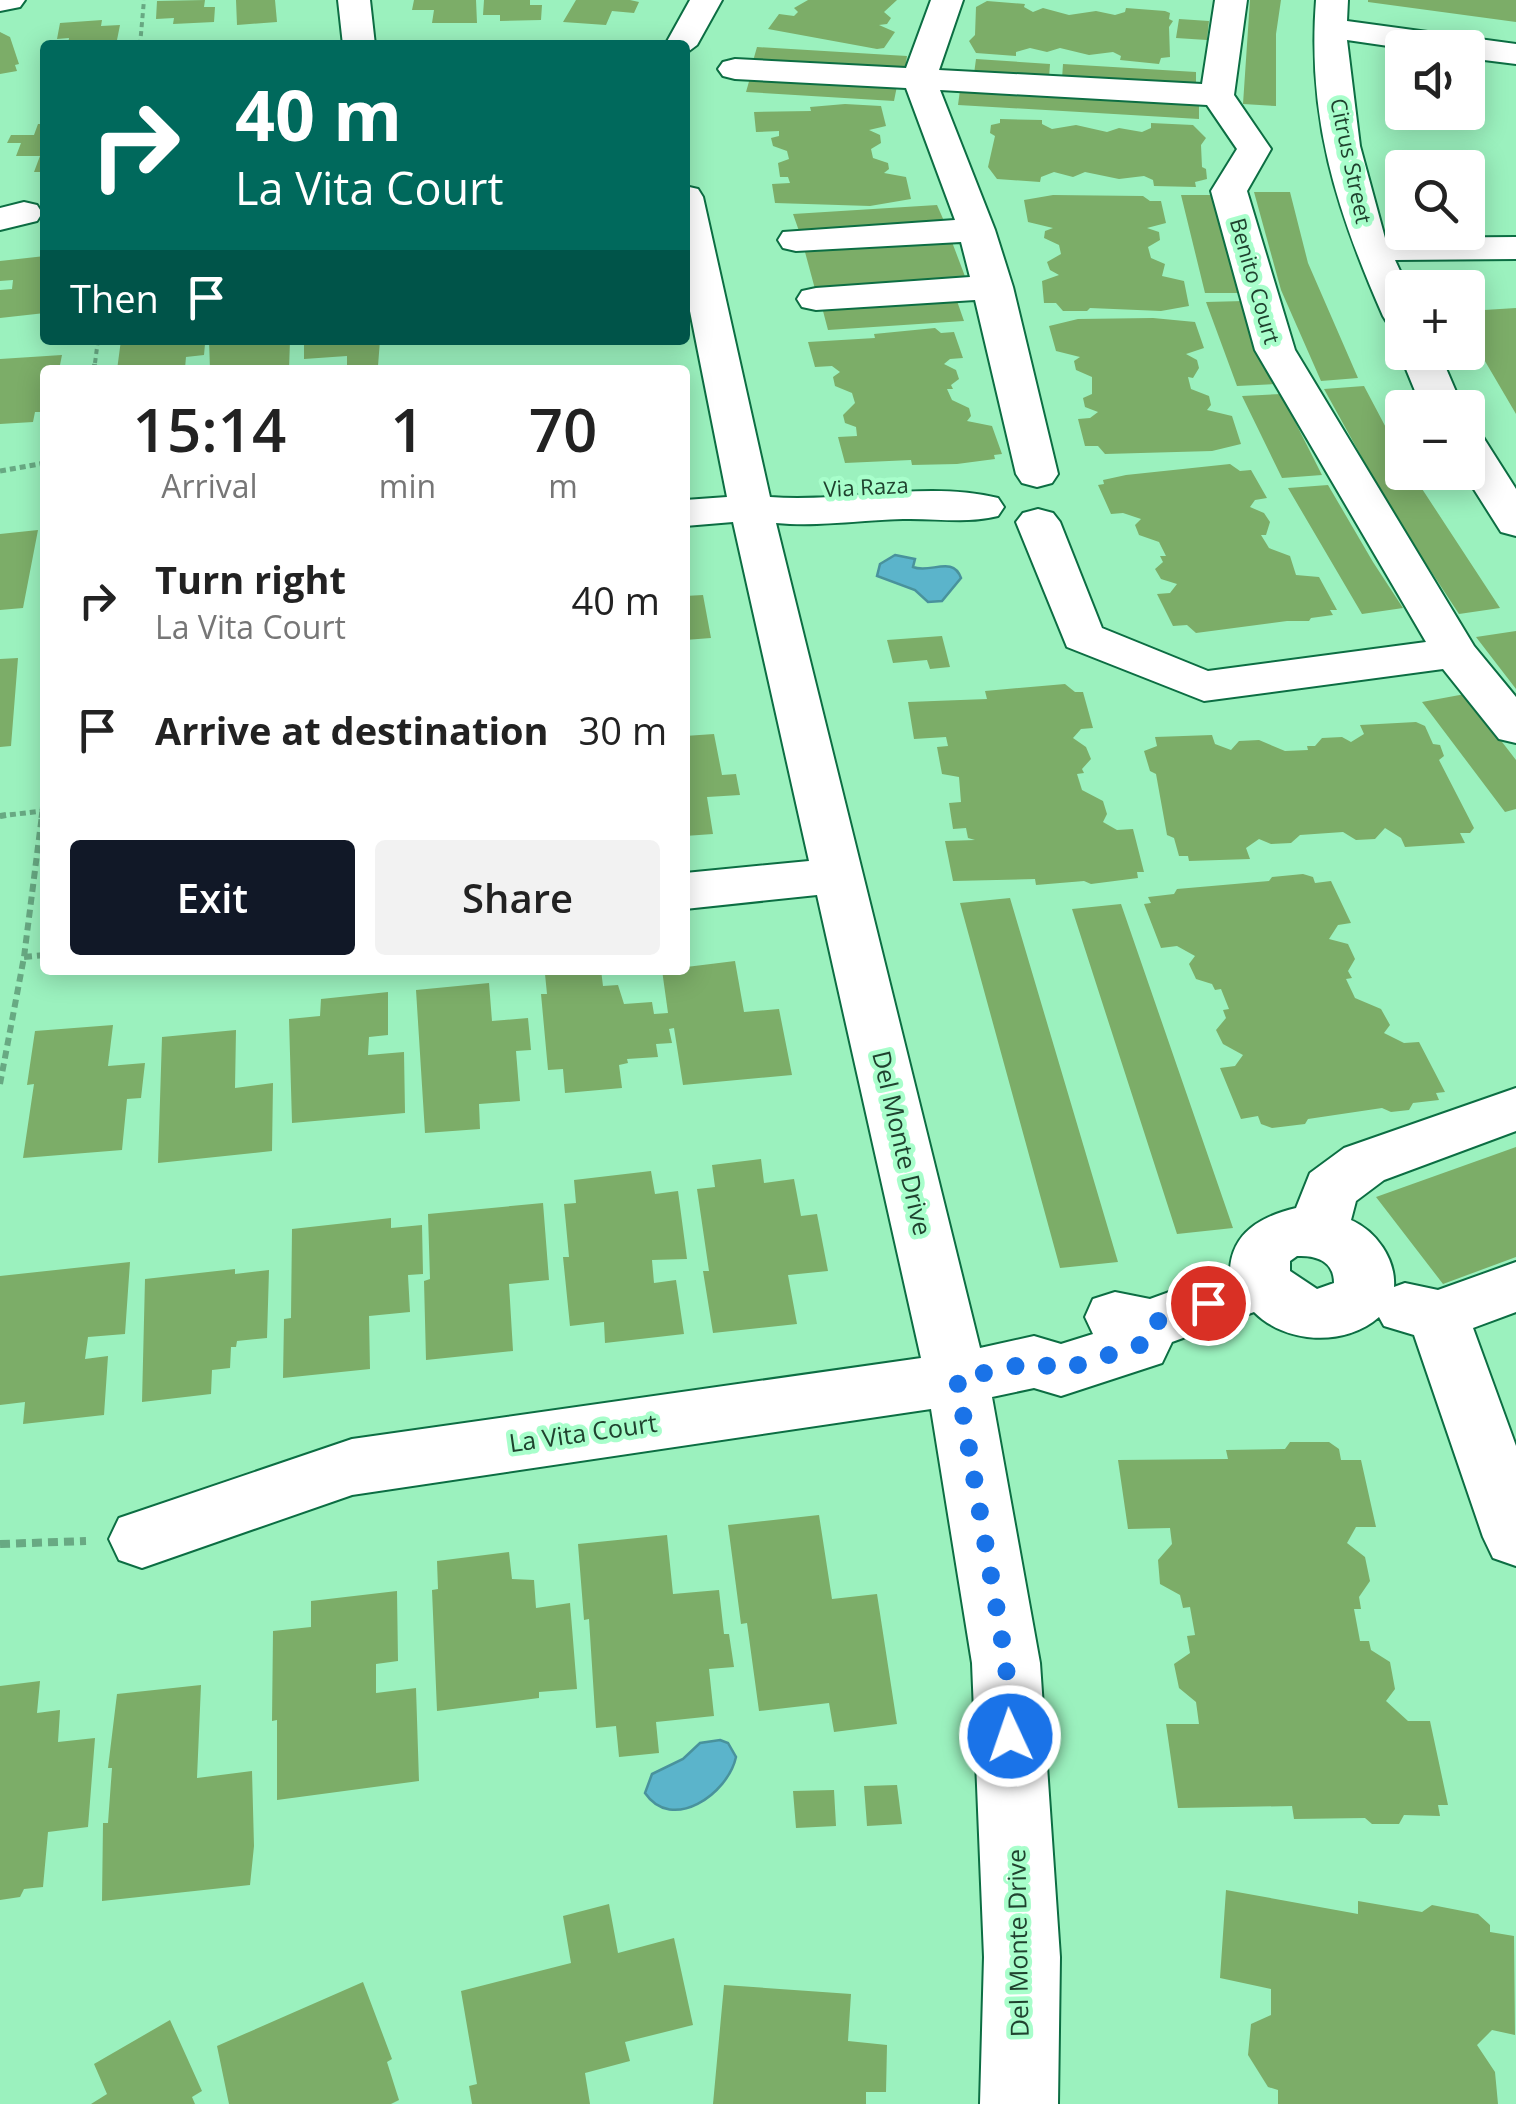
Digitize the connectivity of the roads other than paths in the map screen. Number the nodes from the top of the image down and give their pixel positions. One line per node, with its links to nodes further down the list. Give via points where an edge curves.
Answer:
1 (9, 0): 6 (street)
2 (354, 0): 9 (street)
3 (706, 0): 10 (street)
4 (948, 0): 14 (street)
5 (1231, 0): 15 (street)
6 (0, 2)
7 (1330, 14): 8 (street); 19 (street, Citrus Street, via 1342,139)
8 (1394, 30)
9 (358, 40)
10 (684, 40)
11 (1485, 50): 12 (street)
12 (1516, 54)
13 (735, 70): 14 (street)
14 (919, 80): 15 (street); 16 (street)
15 (1217, 95): 31 (street, Benito Court, via 1254,150 1229,190 1275,350)
16 (977, 230): 18 (street); 22 (street)
17 (690, 240): 27 (street, Del Monte Drive)
18 (796, 240)
19 (1372, 248): 20 (street); 21 (street, Citrus Street)
20 (1516, 248)
21 (1385, 277)
22 (994, 287): 23 (street); 25 (street)
23 (816, 299)
24 (1485, 473): 30 (street)
25 (1037, 474): 26 (street, via 1002,474); 29 (street, via 1055,481 1066,497 1060,512)
26 (984, 495): 27 (street, Via Raza, via 808,514); 29 (street, via 1008,521)
27 (752, 508): 28 (street, Via Raza); 33 (street, Del Monte Drive)
28 (690, 512)
29 (1038, 522): 31 (street, via 1082,637 1204,686)
30 (1516, 523)
31 (1454, 653): 32 (street, Benito Court)
32 (1516, 728)
33 (840, 874): 34 (street); 41 (street, Del Monte Drive)
34 (690, 889)
35 (1516, 1109): 36 (street, via 1364,1164 1331,1189)
36 (1318, 1232): 37 (street, via 1292,1232 1270,1242 1261,1261); 39 (street, via 1359,1259 1366,1280)
37 (1264, 1283): 39 (street, via 1299,1312 1323,1316 1345,1311); 41 (street, La Vita Court, via 1150,1324 1140,1345 1062,1370 1034,1362)
38 (1516, 1287): 40 (street)
39 (1360, 1298): 40 (street)
40 (1438, 1315): 42 (street)
41 (957, 1379): 43 (street, La Vita Court, via 352,1467); 44 (street, Del Monte Drive, via 1006,1663 1022,1957)
42 (1516, 1537)
43 (142, 1540)
44 (1018, 2104)

